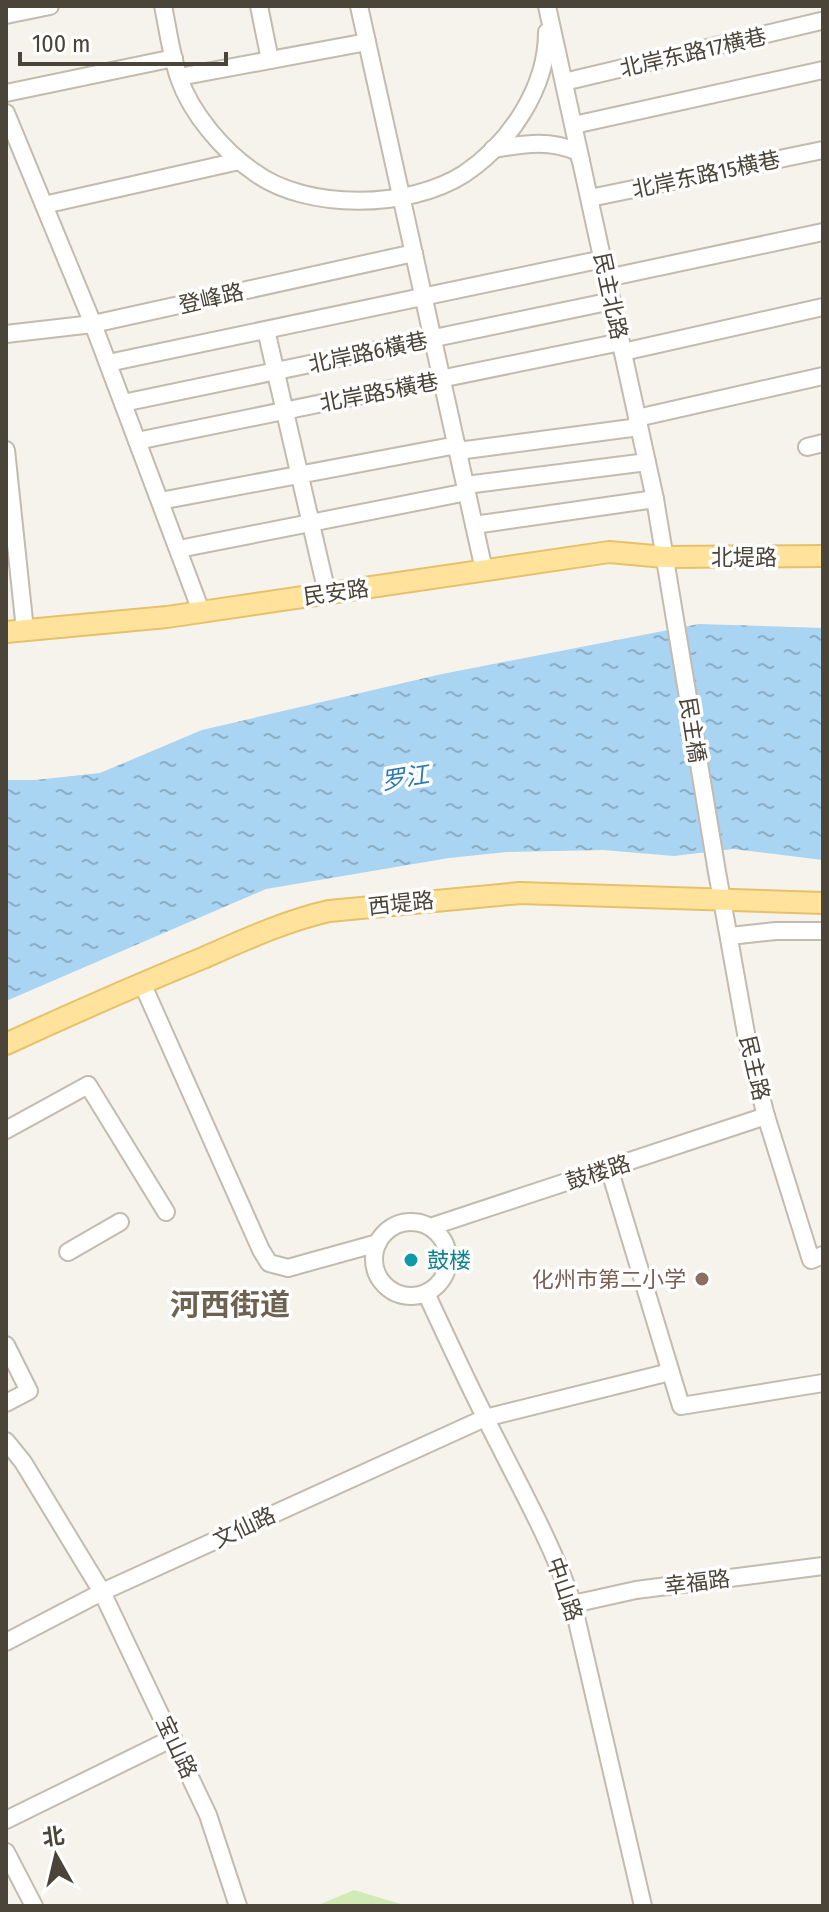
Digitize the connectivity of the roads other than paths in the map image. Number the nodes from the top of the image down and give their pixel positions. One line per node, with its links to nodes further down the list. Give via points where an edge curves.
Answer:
1 (50, 6): 6 (street)
2 (163, 6): 9 (street)
3 (259, 6): 10 (street)
4 (359, 6): 8 (street)
5 (547, 6): 13 (street, 民主北路); 17 (street, via 547,51 536,88)
6 (6, 15)
7 (821, 17): 13 (street, 北岸东路17横巷)
8 (367, 42): 10 (street); 21 (street)
9 (174, 58): 12 (street); 14 (street)
10 (270, 60): 12 (street)
11 (823, 70): 16 (street)
12 (179, 77): 19 (street, via 210,130)
13 (564, 82): 16 (street, 民主北路)
14 (6, 93)
15 (6, 113): 23 (street)
16 (574, 125): 20 (street, 民主北路)
17 (493, 149): 20 (street, via 561,144 578,152); 21 (street, via 463,174)
18 (823, 150): 22 (street, 北岸东路15横巷)
19 (239, 161): 21 (street, via 275,185 331,200); 23 (street)
20 (585, 174): 22 (street, 民主北路)
21 (401, 195): 25 (street)
22 (590, 198): 26 (street, 民主北路)
23 (44, 205): 31 (street)
24 (823, 232): 27 (street)
25 (414, 253): 28 (street); 31 (street, 登峰路)
26 (603, 259): 27 (street, 民主北路); 28 (street)
27 (607, 278): 29 (street, 民主北路)
28 (424, 297): 32 (street); 34 (street)
29 (612, 301): 34 (street, 北岸路6橫巷); 35 (street, 民主北路)
30 (823, 307): 35 (street, 北岸路5橫巷)
31 (93, 324): 33 (street, 登峰路); 36 (street)
32 (266, 330): 36 (street); 37 (street)
33 (6, 334)
34 (433, 339): 37 (street, 北岸路6橫巷); 39 (street)
35 (622, 347): 39 (street, 北岸路5橫巷); 42 (street, 民主北路)
36 (108, 363): 40 (street)
37 (275, 371): 40 (street, 北岸路6橫巷); 41 (street)
38 (823, 376): 42 (street)
39 (442, 380): 41 (street, 北岸路5橫巷); 44 (street)
40 (123, 403): 43 (street)
41 (285, 411): 43 (street, 北岸路5橫巷); 47 (street)
42 (638, 423): 44 (street); 46 (street, 民主北路)
43 (137, 441): 50 (street)
44 (457, 448): 47 (street); 48 (street)
45 (6, 450): 60 (street)
46 (647, 462): 48 (street); 49 (street, 民主北路)
47 (299, 474): 50 (street); 51 (street)
48 (466, 489): 51 (street); 52 (street)
49 (655, 499): 52 (street); 55 (street, 民主北路)
50 (160, 501): 53 (street)
51 (310, 523): 53 (street); 58 (street)
52 (474, 525): 56 (street)
53 (179, 549): 59 (street)
54 (823, 556): 55 (main road, 北堤路)
55 (665, 557): 56 (main road, 民安路, via 609,552); 57 (street, 民主北路)
56 (484, 570): 58 (main road, 民安路)
57 (670, 587): 61 (street, 民主橋)
58 (327, 593): 59 (main road, 民安路)
59 (201, 611): 60 (main road, 民安路)
60 (16, 631)
61 (717, 872): 62 (street, 民主路)
62 (721, 899): 63 (main road, 西堤路); 65 (street, 民主路); 66 (main road, 西堤路, via 520,893 357,907 301,917)
63 (823, 903)
64 (823, 931): 65 (street)
65 (730, 936): 68 (street, 民主路)
66 (142, 983): 67 (main road, 西堤路); 74 (street, via 269,1263 288,1268)
67 (6, 1044)
68 (766, 1116): 70 (street, 鼓楼路); 76 (street, 民主路)
69 (6, 1130): 71 (street, via 88,1085)
70 (609, 1168): 73 (street, 鼓楼路); 79 (street)
71 (166, 1212)
72 (120, 1222): 75 (street)
73 (430, 1227): 74 (street, via 403,1223); 77 (street, via 449,1255 443,1278)
74 (378, 1243): 77 (street, via 375,1265 385,1285 405,1295)
75 (68, 1252)
76 (817, 1258)
77 (426, 1293): 82 (street, 中山路)
78 (6, 1345): 81 (street, via 29,1391)
79 (670, 1372): 80 (street, via 681,1406); 82 (street, 文仙路)
80 (823, 1383)
81 (6, 1403)
82 (485, 1418): 85 (street, 文仙路); 86 (street, 中山路, via 522,1486)
83 (6, 1441): 85 (street, 宝山路)
84 (823, 1566): 86 (street, 幸福路, via 636,1590)
85 (102, 1592): 87 (street, 文仙路); 88 (street, 宝山路)
86 (573, 1604): 93 (street, 中山路)
87 (6, 1642)
88 (173, 1738): 89 (street); 92 (street, 宝山路, via 208,1815)
89 (6, 1820)
90 (6, 1852): 91 (street)
91 (34, 1906)
92 (238, 1906)
93 (643, 1906)

